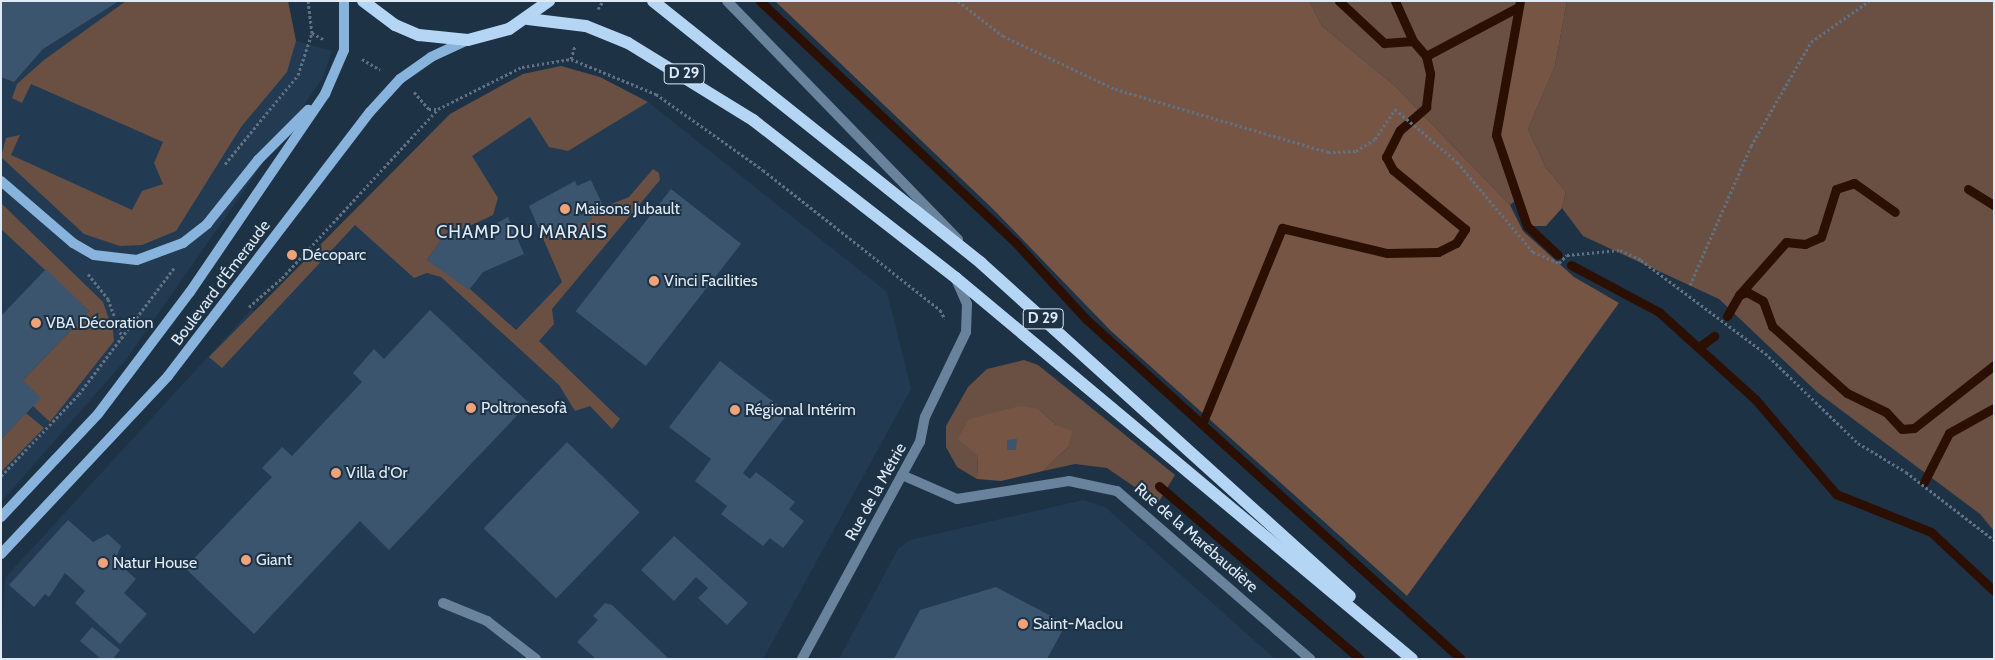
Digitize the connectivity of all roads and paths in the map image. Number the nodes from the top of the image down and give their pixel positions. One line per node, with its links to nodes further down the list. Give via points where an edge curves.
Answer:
1 (308, 1): 10 (path)
2 (344, 1): 13 (main road, Boulevard d'Émeraude, via 344,50)
3 (363, 1): 11 (main road, via 396,26 419,35)
4 (549, 1): 9 (main road)
5 (653, 1): 16 (main road, D 29)
6 (727, 1): 16 (street)
7 (958, 1): 23 (path, via 1004,36 1115,89 1328,152 1356,151 1374,139 1395,110 1457,162 1533,252 1559,263 1568,255 1620,250 1678,284 1765,353 1858,443 1906,472)
8 (1869, 1): 18 (path, via 1811,42 1751,146)
9 (528, 19): 11 (main road, via 509,29); 17 (main road, D 29, via 586,26 666,64 761,126)
10 (312, 33)
11 (468, 40): 24 (main road, Boulevard d'Émeraude, via 431,57 400,79 370,112 168,376)
12 (571, 58): 19 (path, via 656,94 725,143 940,310)
13 (325, 94): 15 (main road, via 258,160 208,224 184,244 137,260); 20 (main road, Boulevard d'Émeraude, via 190,292)
14 (1, 181): 15 (main road, via 51,227)
15 (94, 255): 20 (path, via 88,274 92,284 108,299 123,339)
16 (981, 263): 29 (main road, D 29, via 1285,533)
17 (956, 278): 21 (street, Rue de la Métrie, via 967,304 966,332 925,417 920,442); 29 (main road, D 29)
18 (1690, 285)
19 (947, 326)
20 (142, 354): 22 (main road, Boulevard d'Émeraude, via 98,414)
21 (902, 475): 27 (street, Rue de la Métrie); 28 (street, Rue de la Marébaudière, via 957,499 1069,481 1117,491)
22 (1, 517)
23 (1994, 540)
24 (1, 554)
25 (443, 603): 26 (street, via 487,621)
26 (536, 659)
27 (802, 659)
28 (1310, 659)
29 (1413, 659)

